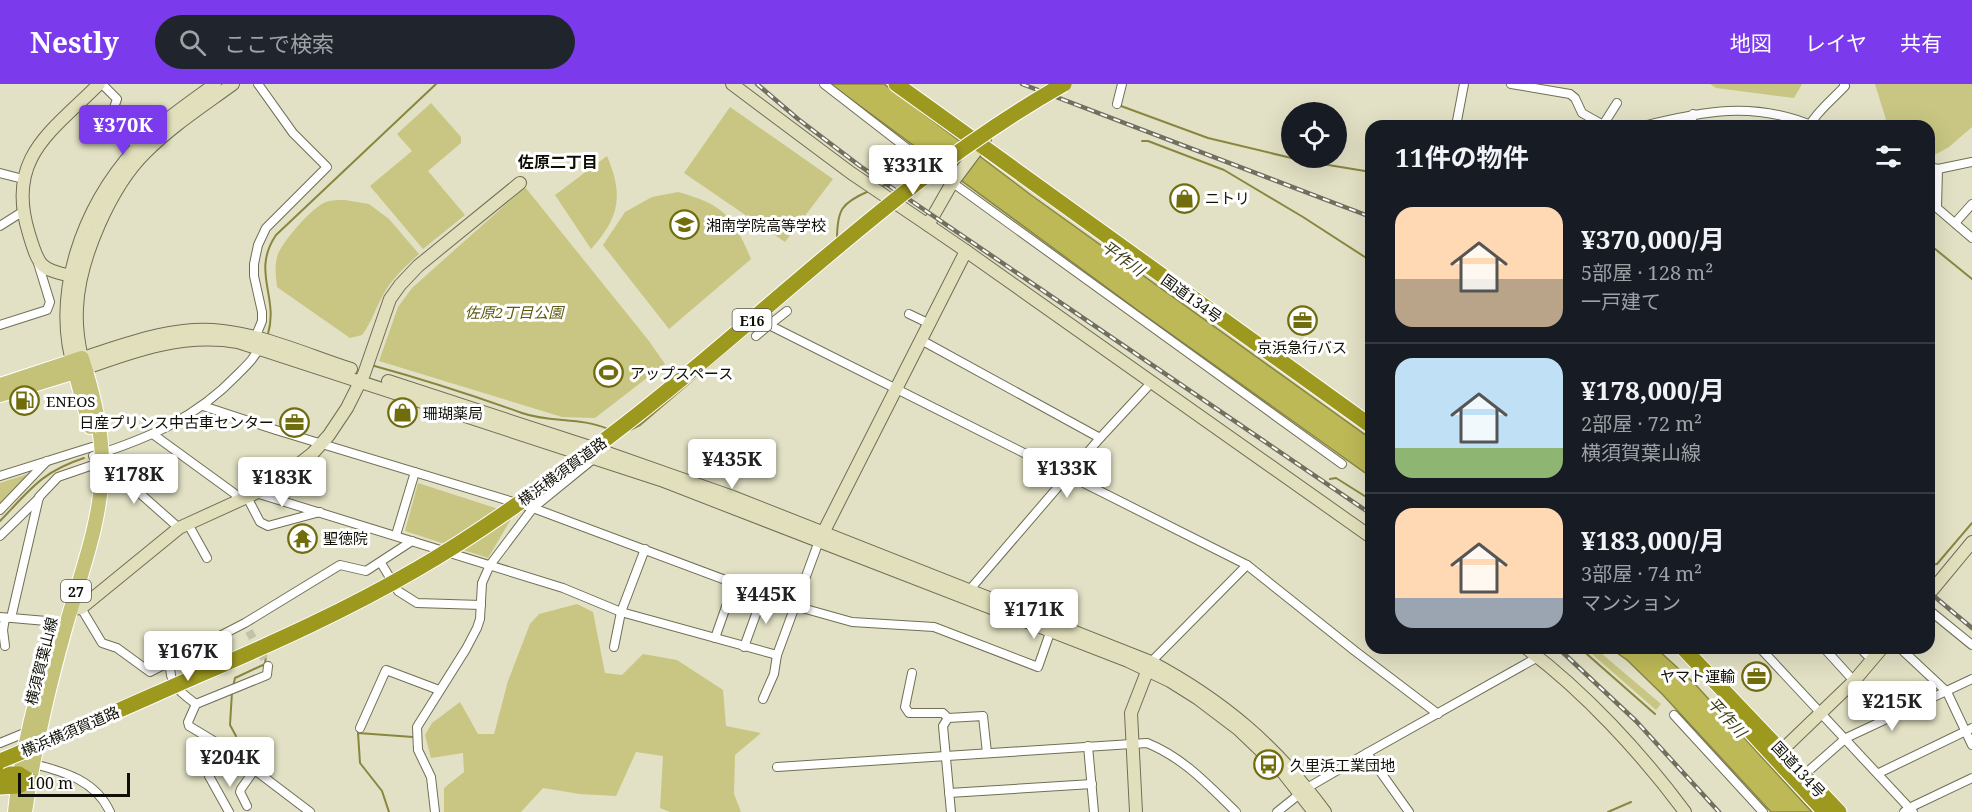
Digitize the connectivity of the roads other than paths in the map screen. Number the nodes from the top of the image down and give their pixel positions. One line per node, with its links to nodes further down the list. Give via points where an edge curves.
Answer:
1 (101, 84): 26 (street, via 117,99 110,119); 30 (street, via 38,145)
2 (215, 84): 26 (street)
3 (232, 84): 42 (street, via 145,152 110,201)
4 (258, 84): 50 (street, via 293,133 327,167 261,237 254,276 262,321)
5 (732, 84): 37 (street)
6 (824, 84): 31 (street)
7 (896, 84): 25 (highway, 国道134号)
8 (910, 84): 25 (highway, 国道134号)
9 (1053, 84): 140 (highway, 横浜横須賀道路 / E16, bridge, via 918,174 629,416 437,551 306,623)
10 (1064, 84): 142 (highway, 横浜横須賀道路 / E16, bridge, via 937,166 633,418 448,550 274,643)
11 (1122, 84): 16 (street)
12 (1464, 84): 18 (street)
13 (1511, 84): 19 (street, via 1570,93 1582,114)
14 (1844, 84): 24 (street)
15 (1617, 102): 20 (street)
16 (1117, 104)
17 (1693, 114): 21 (street); 22 (street); 23 (street, via 1761,111)
18 (1456, 120)
19 (1593, 120)
20 (1607, 120)
21 (1663, 120)
22 (1692, 120)
23 (1799, 120)
24 (1814, 120)
25 (981, 145): 31 (street); 58 (highway, 国道134号); 59 (highway, 国道134号)
26 (137, 146): 42 (street, via 100,197 82,234)
27 (1972, 162): 28 (street)
28 (1935, 168)
29 (0, 173): 30 (street)
30 (23, 179): 35 (street)
31 (954, 181): 37 (street); 66 (street)
32 (520, 183): 52 (street, via 400,285 390,299)
33 (1935, 188): 36 (street, via 1937,208)
34 (1972, 204): 36 (street)
35 (22, 212): 38 (street); 41 (street)
36 (1954, 224): 39 (street)
37 (928, 225): 40 (street)
38 (0, 226)
39 (1972, 238)
40 (966, 251): 45 (street); 53 (street)
41 (38, 263): 42 (street); 46 (street, via 50,302 47,310)
42 (76, 278): 51 (street, via 65,313)
43 (787, 311): 47 (street)
44 (909, 314): 45 (street)
45 (930, 324): 49 (street)
46 (0, 325)
47 (770, 325): 48 (street); 55 (street)
48 (756, 336)
49 (921, 340): 55 (street); 61 (street)
50 (259, 342): 51 (street, via 186,339); 52 (street); 57 (street, via 256,356)
51 (79, 365): 54 (main road); 56 (main road); 64 (main road, 横須賀葉山線 / 27, via 99,419)
52 (362, 377): 62 (street); 63 (street)
53 (1151, 383): 61 (street); 76 (street)
54 (0, 385)
55 (896, 390): 69 (street); 79 (street)
56 (0, 395)
57 (203, 406): 60 (street); 62 (street)
58 (1365, 413)
59 (1365, 422)
60 (154, 435): 64 (street); 70 (street)
61 (1100, 438): 69 (street)
62 (323, 443): 67 (street); 70 (street, via 271,486)
63 (598, 454): 72 (street); 79 (street, via 733,497)
64 (96, 457): 65 (street); 71 (street, via 58,477); 75 (street); 93 (main road, 横須賀葉山線 / 27, via 96,521); 97 (main road, 横須賀葉山線 / 27, via 87,524)
65 (46, 461): 68 (street); 73 (street)
66 (1342, 464)
67 (415, 472): 72 (street); 78 (street)
68 (0, 476)
69 (1069, 476): 86 (street); 89 (street)
70 (248, 496): 74 (street); 74 (street, via 260,522 268,526); 75 (street)
71 (39, 497): 77 (street); 96 (street)
72 (533, 508): 82 (street); 85 (street)
73 (0, 510)
74 (320, 512): 78 (street)
75 (184, 526): 83 (street); 93 (street)
76 (1365, 533)
77 (0, 536)
78 (396, 536): 80 (street)
79 (822, 537): 89 (street); 92 (street)
80 (412, 541): 84 (street); 85 (street)
81 (1972, 542): 88 (street)
82 (645, 549): 87 (street); 94 (street)
83 (207, 558)
84 (381, 563): 91 (street, via 398,591 417,603); 115 (street, via 366,572 340,565 247,627)
85 (490, 565): 91 (street, via 482,583); 94 (street, via 563,588)
86 (1247, 565): 117 (street); 126 (street)
87 (734, 584): 90 (street); 99 (street)
88 (1935, 587)
89 (967, 593): 98 (street)
90 (763, 595): 92 (street); 103 (street)
91 (481, 604): 121 (street, via 480,619 466,649)
92 (795, 606): 98 (street, via 852,622 934,627 1038,667); 112 (street)
93 (76, 608): 115 (street, via 102,643 117,648 150,672); 143 (main road, 横須賀葉山線 / 27, via 52,676)
94 (621, 612): 99 (street); 102 (street)
95 (1935, 615): 100 (street)
96 (6, 618): 97 (street); 101 (street)
97 (58, 622): 131 (main road, 横須賀葉山線 / 27)
98 (1052, 626): 117 (street)
99 (715, 638): 103 (street)
100 (1972, 645)
101 (5, 646)
102 (614, 647)
103 (744, 647): 112 (street)
104 (1534, 654): 113 (street)
105 (1676, 654): 139 (highway, 国道134号)
106 (1688, 654): 139 (highway, 国道134号)
107 (1766, 654): 125 (street)
108 (1829, 654): 120 (street)
109 (1866, 654): 114 (street)
110 (1877, 654): 114 (street)
111 (1906, 654): 122 (street)
112 (777, 655): 123 (street)
113 (1538, 657): 126 (street); 172 (street, via 1602,716)
114 (1872, 660): 120 (street)
115 (170, 663): 124 (street, via 169,676 177,690)
116 (268, 666): 124 (street, via 267,675)
117 (1150, 666): 134 (street, via 1131,713); 154 (street, via 1194,686 1245,723 1276,752)
118 (912, 673): 128 (street, via 905,706 909,713 943,712)
119 (1972, 680): 122 (street)
120 (1854, 681): 125 (street)
121 (439, 690): 129 (street, via 386,670); 163 (street, via 417,727 418,750 431,777)
122 (1947, 692): 130 (street); 132 (street)
123 (763, 699)
124 (196, 704): 145 (street, via 189,726)
125 (1821, 712): 132 (street); 139 (street)
126 (1438, 714): 138 (street)
127 (1674, 716): 173 (street)
128 (948, 718): 137 (street, via 983,716); 141 (street, via 943,726)
129 (360, 728)
130 (1969, 729): 135 (street); 146 (street)
131 (27, 732): 133 (street); 151 (main road, 横須賀葉山線 / 27)
132 (1846, 738): 146 (street); 148 (street)
133 (0, 743)
134 (1131, 744): 136 (street); 166 (street); 167 (street, via 1148,743 1188,766)
135 (1972, 745)
136 (1088, 746): 137 (street); 152 (street)
137 (987, 753): 141 (street)
138 (1367, 753): 154 (street); 171 (street)
139 (1778, 754): 148 (highway, 国道134号); 174 (highway, 国道134号)
140 (0, 756)
141 (946, 756): 144 (street); 155 (street)
142 (0, 761)
143 (34, 764): 151 (main road, 横須賀葉山線 / 27); 160 (street, via 63,771 88,784)
144 (777, 766)
145 (255, 769): 156 (street, via 240,792); 162 (street)
146 (1878, 773): 157 (street)
147 (0, 774): 151 (highway)
148 (1805, 774): 175 (highway, 国道134号)
149 (209, 776): 161 (street)
150 (1972, 778): 157 (street)
151 (22, 780): 153 (highway); 158 (main road, 横須賀葉山線 / 27); 159 (main road, 横須賀葉山線 / 27)
152 (1092, 784): 155 (street); 165 (street)
153 (0, 787)
154 (1304, 791): 168 (street); 169 (street); 170 (street)
155 (949, 793): 164 (street)
156 (248, 806)
157 (1909, 810)
158 (15, 812)
159 (25, 812)
160 (110, 812)
161 (229, 812)
162 (310, 812)
163 (435, 812)
164 (951, 812)
165 (1094, 812)
166 (1136, 812)
167 (1236, 812)
168 (1277, 812)
169 (1314, 812)
170 (1325, 812)
171 (1408, 812)
172 (1685, 812)
173 (1763, 812)
174 (1825, 812)
175 (1839, 812)

